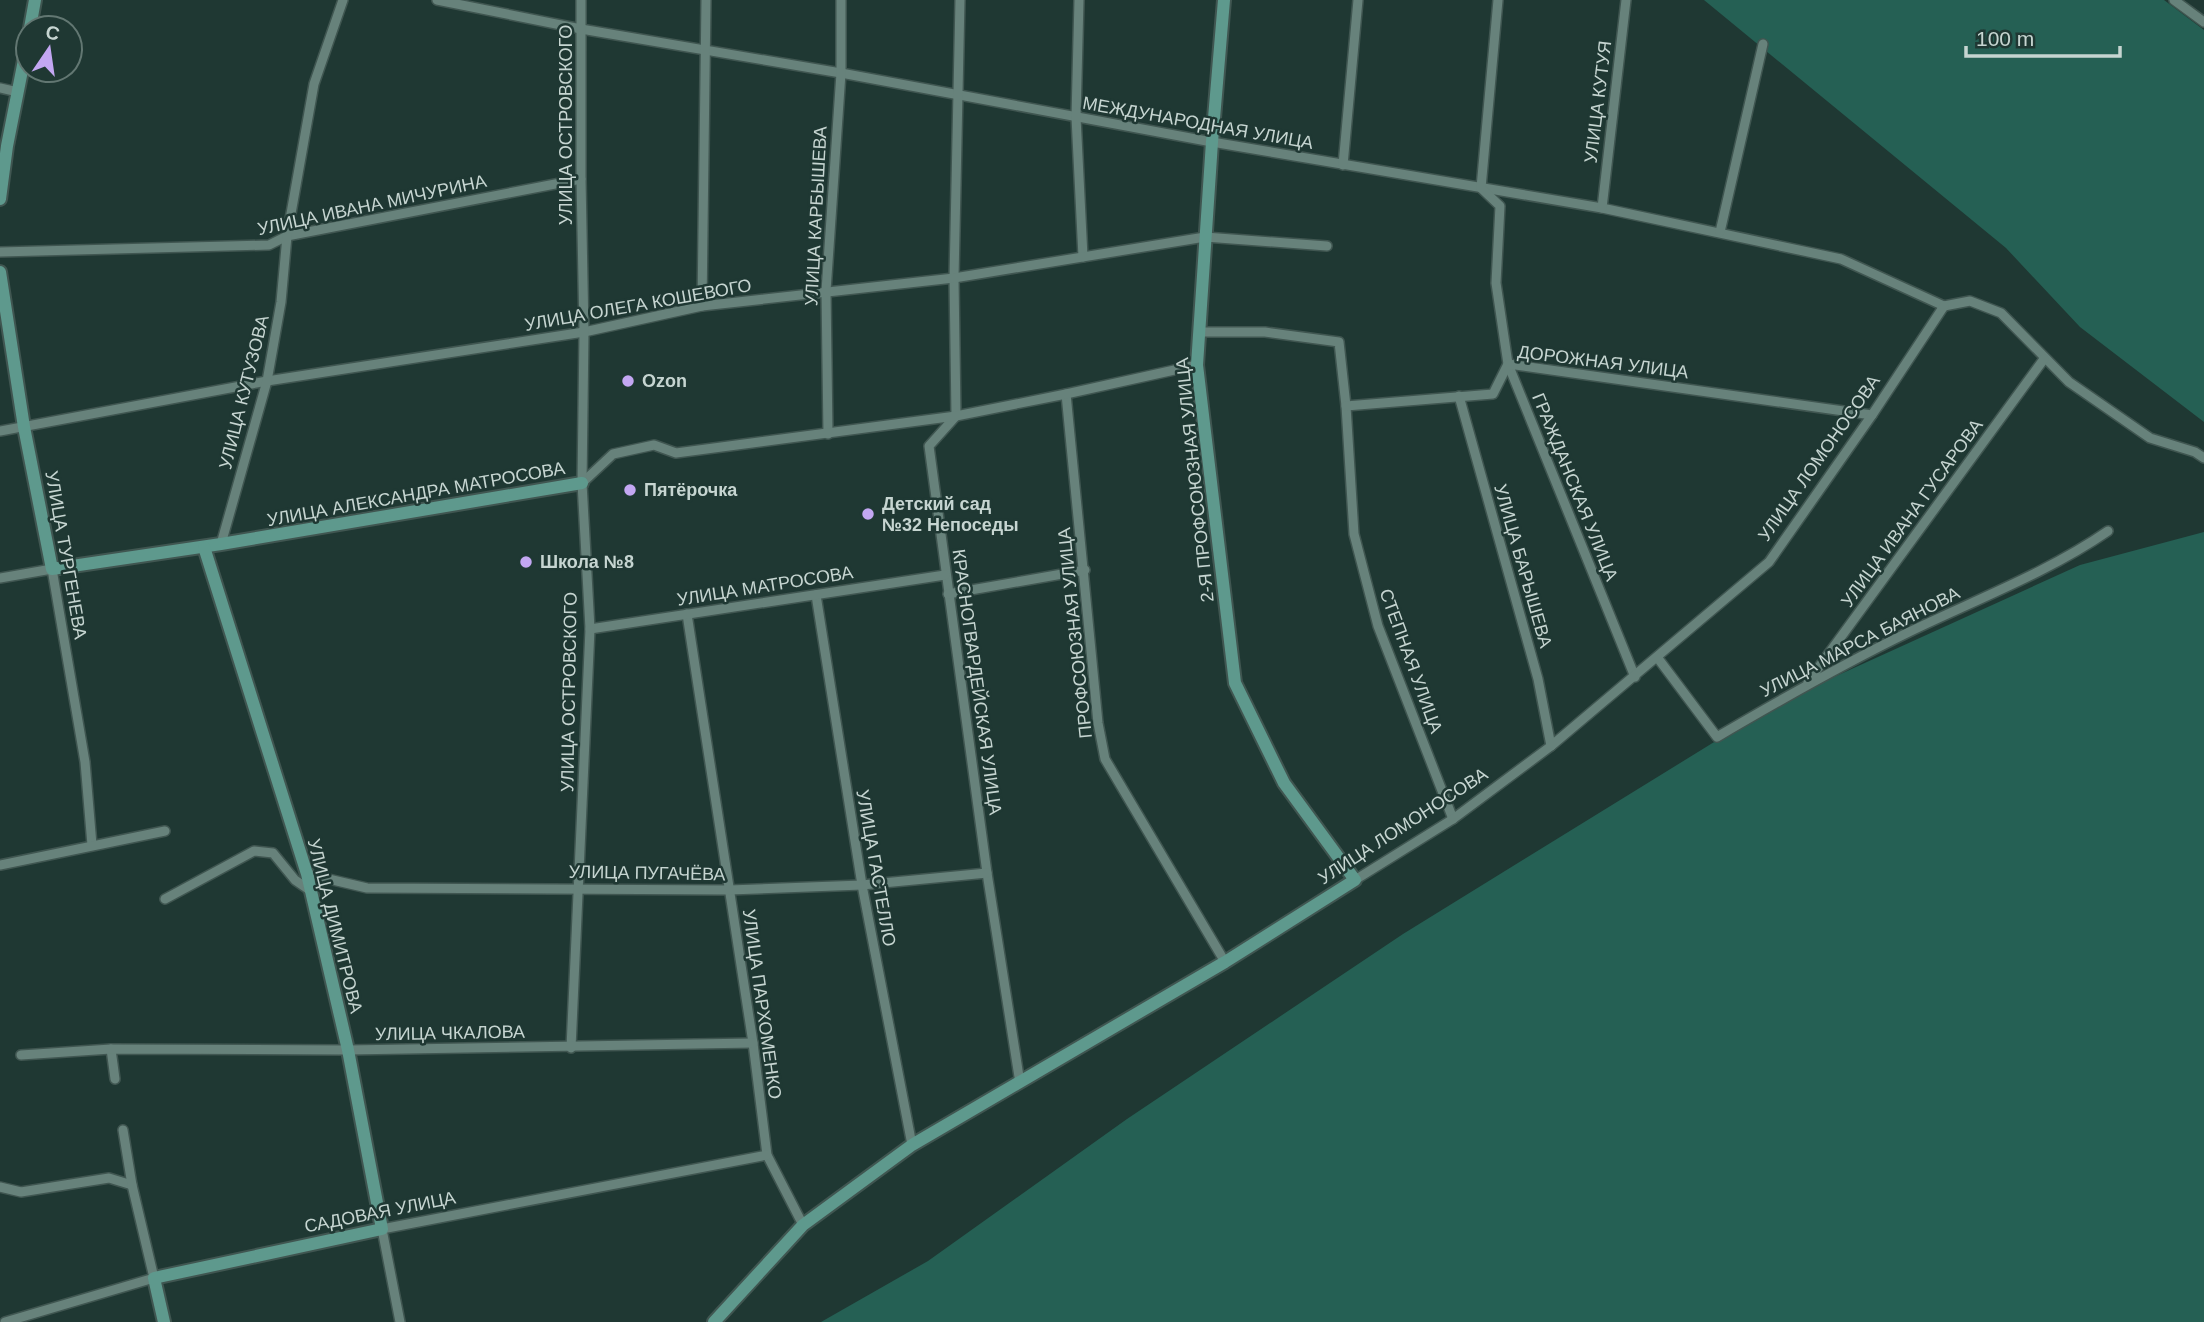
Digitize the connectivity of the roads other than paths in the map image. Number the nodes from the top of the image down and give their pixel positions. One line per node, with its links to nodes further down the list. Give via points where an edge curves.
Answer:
1 (343, 0): 30 (street, УЛИЦА КУТУЗОВА, via 314,84)
2 (437, 0): 14 (street, МЕЖДУНАРОДНАЯ УЛИЦА)
3 (581, 0): 14 (street, УЛИЦА ОСТРОВСКОГО)
4 (706, 0): 16 (street)
5 (841, 0): 17 (street, УЛИЦА КАРБЫШЕВА)
6 (960, 0): 21 (street)
7 (1079, 0): 22 (street)
8 (1224, 0): 23 (street, 2-Я ПРОФСОЮЗНАЯ УЛИЦА)
9 (1358, 0): 24 (street)
10 (1498, 0): 26 (street)
11 (1626, 0): 28 (street, УЛИЦА КУТУЯ)
12 (2174, 0): 13 (street)
13 (2204, 22)
14 (581, 29): 16 (street, МЕЖДУНАРОДНАЯ УЛИЦА); 25 (street, УЛИЦА ОСТРОВСКОГО)
15 (1763, 44): 29 (street)
16 (705, 51): 17 (street, МЕЖДУНАРОДНАЯ УЛИЦА); 38 (street)
17 (841, 73): 21 (street, МЕЖДУНАРОДНАЯ УЛИЦА); 37 (street, УЛИЦА КАРБЫШЕВА)
18 (20, 84): 20 (street)
19 (0, 88): 20 (street)
20 (18, 92): 27 (street)
21 (960, 96): 22 (street, МЕЖДУНАРОДНАЯ УЛИЦА); 36 (street)
22 (1076, 117): 23 (street, МЕЖДУНАРОДНАЯ УЛИЦА); 34 (street)
23 (1212, 142): 24 (street, МЕЖДУНАРОДНАЯ УЛИЦА); 31 (street, 2-Я ПРОФСОЮЗНАЯ УЛИЦА)
24 (1343, 165): 26 (street, МЕЖДУНАРОДНАЯ УЛИЦА)
25 (581, 179): 30 (street, УЛИЦА ИВАНА МИЧУРИНА); 40 (street, УЛИЦА ОСТРОВСКОГО)
26 (1481, 188): 28 (street, МЕЖДУНАРОДНАЯ УЛИЦА); 43 (street, ГРАЖДАНСКАЯ УЛИЦА, via 1500,206 1496,283)
27 (0, 199)
28 (1602, 208): 29 (street, МЕЖДУНАРОДНАЯ УЛИЦА)
29 (1720, 232): 39 (street, МЕЖДУНАРОДНАЯ УЛИЦА, via 1841,258)
30 (287, 236): 33 (street, УЛИЦА ИВАНА МИЧУРИНА, via 269,245); 45 (street, УЛИЦА КУТУЗОВА)
31 (1205, 237): 32 (street, УЛИЦА ОЛЕГА КОШЕВОГО); 34 (street, УЛИЦА ОЛЕГА КОШЕВОГО); 41 (street, 2-Я ПРОФСОЮЗНАЯ УЛИЦА)
32 (1327, 246)
33 (0, 252)
34 (1083, 257): 36 (street, УЛИЦА ОЛЕГА КОШЕВОГО)
35 (0, 272): 51 (street, УЛИЦА ТУРГЕНЕВА)
36 (954, 278): 37 (street, УЛИЦА ОЛЕГА КОШЕВОГО); 50 (street)
37 (826, 291): 38 (street, УЛИЦА ОЛЕГА КОШЕВОГО); 53 (street, УЛИЦА КАРБЫШЕВА)
38 (702, 306): 40 (street, УЛИЦА ОЛЕГА КОШЕВОГО)
39 (1944, 306): 42 (street, via 1970,301 2001,313); 49 (street, УЛИЦА ЛОМОНОСОВА)
40 (584, 332): 45 (street, УЛИЦА ОЛЕГА КОШЕВОГО); 55 (street, УЛИЦА ОСТРОВСКОГО)
41 (1199, 332): 44 (street, 2-Я ПРОФСОЮЗНАЯ УЛИЦА); 48 (street, СТЕПНАЯ УЛИЦА, via 1265,332 1339,342)
42 (2044, 359): 54 (street, via 2069,382 2150,438); 69 (street, УЛИЦА ИВАНА ГУСАРОВА)
43 (1508, 364): 47 (street, ДОРОЖНАЯ УЛИЦА, via 1493,394); 49 (street, ДОРОЖНАЯ УЛИЦА); 68 (street, ГРАЖДАНСКАЯ УЛИЦА)
44 (1197, 365): 46 (street, УЛИЦА АЛЕКСАНДРА МАТРОСОВА); 77 (street, 2-Я ПРОФСОЮЗНАЯ УЛИЦА, via 1235,682 1284,783)
45 (267, 381): 51 (street, УЛИЦА ОЛЕГА КОШЕВОГО); 57 (street, УЛИЦА КУТУЗОВА)
46 (1066, 394): 50 (street, УЛИЦА АЛЕКСАНДРА МАТРОСОВА); 60 (street, ПРОФСОЮЗНАЯ УЛИЦА)
47 (1459, 396): 48 (street, ДОРОЖНАЯ УЛИЦА); 70 (street, УЛИЦА БАРЫШЕВА, via 1538,679)
48 (1346, 406): 71 (street, СТЕПНАЯ УЛИЦА, via 1354,534 1374,612)
49 (1872, 415): 67 (street, УЛИЦА ЛОМОНОСОВА, via 1769,562)
50 (956, 416): 53 (street, УЛИЦА АЛЕКСАНДРА МАТРОСОВА); 61 (street, КРАСНОГВАРДЕЙСКАЯ УЛИЦА, via 929,446)
51 (24, 427): 52 (street, УЛИЦА ОЛЕГА КОШЕВОГО); 59 (street, УЛИЦА ТУРГЕНЕВА)
52 (0, 431)
53 (828, 434): 55 (street, УЛИЦА АЛЕКСАНДРА МАТРОСОВА, via 676,453 654,445 613,454)
54 (2204, 458)
55 (582, 483): 57 (street, УЛИЦА АЛЕКСАНДРА МАТРОСОВА); 66 (street, УЛИЦА ОСТРОВСКОГО)
56 (2108, 531): 69 (street, УЛИЦА МАРСА БАЯНОВА, via 2076,553)
57 (221, 544): 58 (street, УЛИЦА АЛЕКСАНДРА МАТРОСОВА)
58 (204, 547): 59 (street, УЛИЦА АЛЕКСАНДРА МАТРОСОВА); 76 (street, УЛИЦА ДИМИТРОВА)
59 (52, 569): 62 (street, УЛИЦА АЛЕКСАНДРА МАТРОСОВА); 73 (street, УЛИЦА ТУРГЕНЕВА, via 85,762)
60 (1085, 570): 63 (street); 83 (street, ПРОФСОЮЗНАЯ УЛИЦА, via 1105,759)
61 (945, 575): 63 (street, КРАСНОГВАРДЕЙСКАЯ УЛИЦА); 64 (street, УЛИЦА МАТРОСОВА)
62 (0, 578)
63 (948, 594): 75 (street, КРАСНОГВАРДЕЙСКАЯ УЛИЦА)
64 (816, 595): 65 (street, УЛИЦА МАТРОСОВА); 78 (street, УЛИЦА ГАСТЕЛЛО)
65 (687, 614): 66 (street, УЛИЦА МАТРОСОВА); 80 (street, УЛИЦА ПАРХОМЕНКО)
66 (590, 629): 79 (street, УЛИЦА ОСТРОВСКОГО)
67 (1657, 657): 68 (street, УЛИЦА ЛОМОНОСОВА); 69 (street, УЛИЦА МАРСА БАЯНОВА, via 1717,737)
68 (1635, 677): 70 (street, УЛИЦА ЛОМОНОСОВА)
69 (1805, 685)
70 (1551, 746): 71 (street, УЛИЦА ЛОМОНОСОВА)
71 (1453, 819): 77 (street, УЛИЦА ЛОМОНОСОВА)
72 (165, 831): 73 (street)
73 (92, 845): 74 (street)
74 (0, 865)
75 (987, 873): 78 (street, УЛИЦА ПУГАЧЁВА); 90 (street, КРАСНОГВАРДЕЙСКАЯ УЛИЦА)
76 (307, 874): 79 (street, УЛИЦА ПУГАЧЁВА, via 367,888); 81 (street, УЛИЦА ДИМИТРОВА)
77 (1355, 880): 83 (street, УЛИЦА ЛОМОНОСОВА)
78 (862, 885): 80 (street, УЛИЦА ПУГАЧЁВА); 92 (street, УЛИЦА ГАСТЕЛЛО)
79 (578, 888): 80 (street, УЛИЦА ПУГАЧЁВА); 85 (street, УЛИЦА ОСТРОВСКОГО)
80 (729, 890): 84 (street, УЛИЦА ПАРХОМЕНКО)
81 (311, 891): 82 (street, via 295,880 273,853 254,851); 87 (street, УЛИЦА ДИМИТРОВА)
82 (165, 900)
83 (1225, 962): 90 (street, УЛИЦА ЛОМОНОСОВА)
84 (753, 1043): 85 (street, УЛИЦА ЧКАЛОВА); 93 (street, УЛИЦА ПАРХОМЕНКО)
85 (571, 1048): 87 (street, УЛИЦА ЧКАЛОВА)
86 (111, 1049): 87 (street, УЛИЦА ЧКАЛОВА); 88 (street, УЛИЦА ЧКАЛОВА); 89 (street)
87 (348, 1051): 97 (street, УЛИЦА ДИМИТРОВА)
88 (21, 1055)
89 (115, 1079)
90 (1020, 1083): 92 (street, УЛИЦА ЛОМОНОСОВА)
91 (123, 1130): 94 (street)
92 (912, 1145): 96 (street, УЛИЦА ЛОМОНОСОВА)
93 (767, 1155): 96 (street, УЛИЦА ПАРХОМЕНКО); 97 (street, САДОВАЯ УЛИЦА)
94 (132, 1185): 95 (street, via 109,1178 20,1192); 98 (street)
95 (0, 1187)
96 (803, 1225): 102 (street, УЛИЦА ЛОМОНОСОВА)
97 (382, 1229): 98 (street, САДОВАЯ УЛИЦА); 101 (street, УЛИЦА ДИМИТРОВА)
98 (154, 1278): 99 (street, САДОВАЯ УЛИЦА); 100 (street)
99 (5, 1322)
100 (164, 1322)
101 (400, 1322)
102 (714, 1322)

